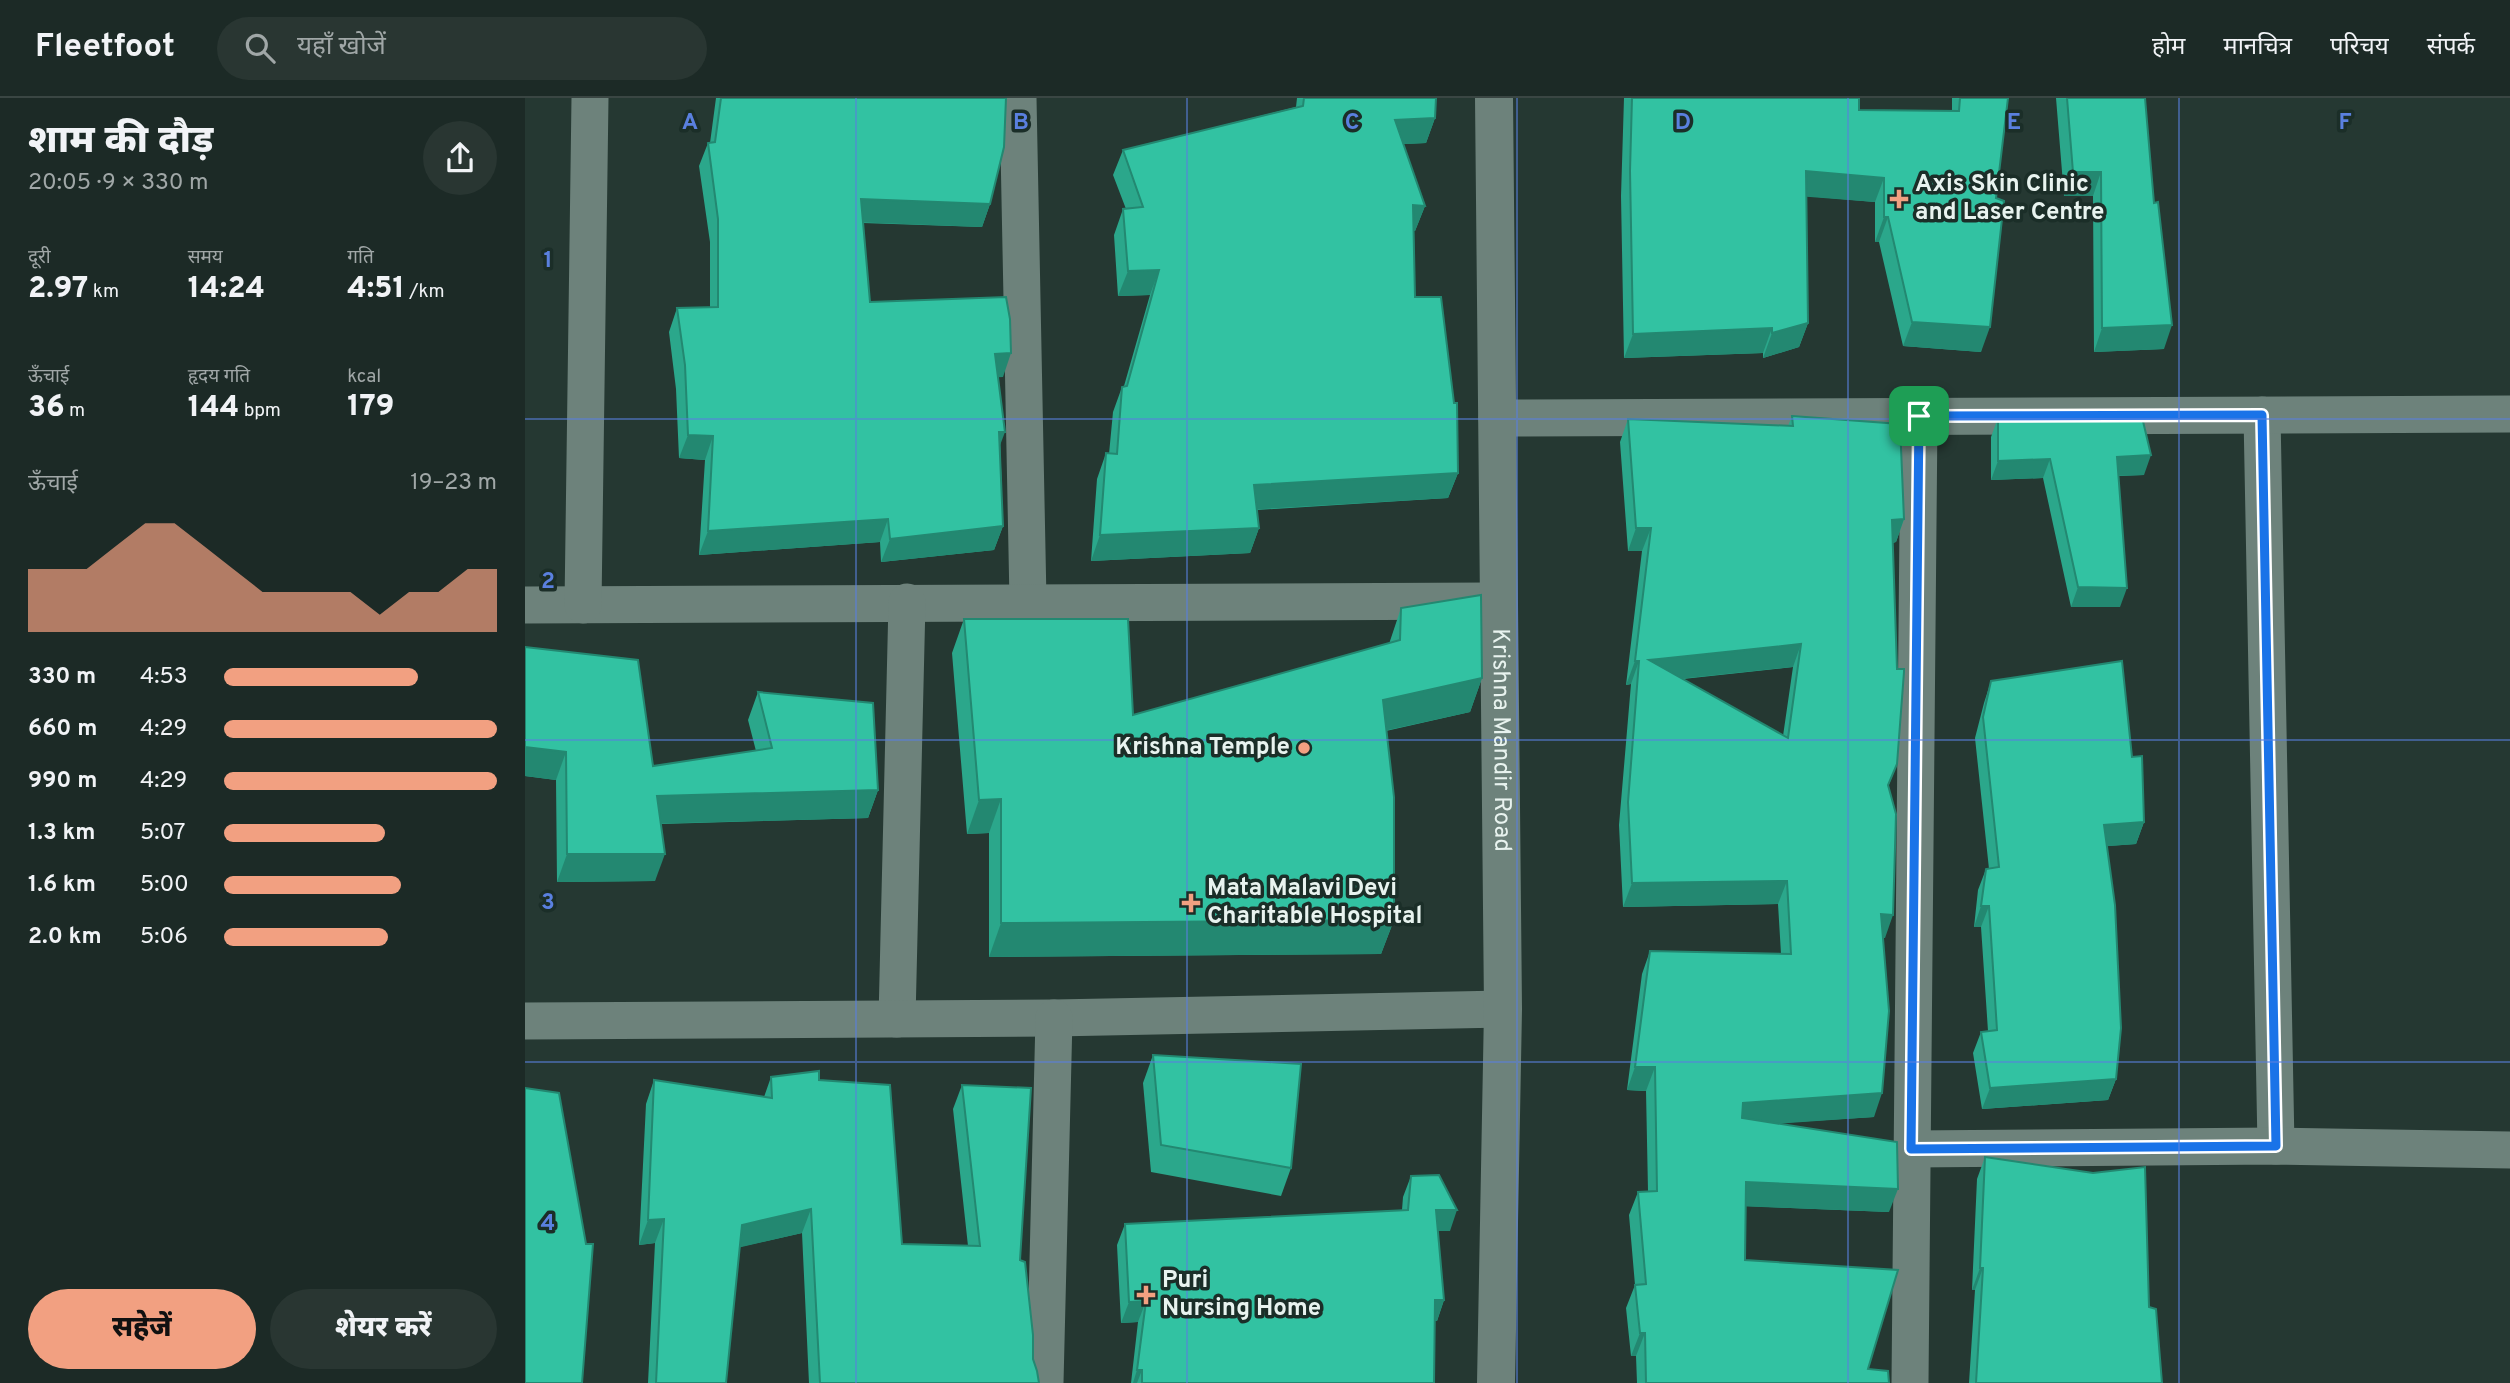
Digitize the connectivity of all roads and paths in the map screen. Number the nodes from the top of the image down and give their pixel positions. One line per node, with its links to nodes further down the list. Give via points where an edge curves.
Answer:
1 (590, 98): 12 (street)
2 (1018, 98): 8 (street)
3 (1494, 98): 7 (street, Krishna Mandir Road)
4 (2510, 414): 5 (street)
5 (2262, 415): 6 (street); 17 (street)
6 (1919, 416): 7 (street); 18 (street)
7 (1497, 418): 9 (street, Krishna Mandir Road)
8 (1028, 601): 9 (street); 10 (street)
9 (1499, 601): 13 (street, Krishna Mandir Road)
10 (907, 602): 12 (street); 15 (street)
11 (525, 604): 12 (street)
12 (583, 606)
13 (1503, 1009): 14 (street); 21 (street, Krishna Mandir Road)
14 (1054, 1018): 15 (street); 20 (street)
15 (897, 1019): 16 (street)
16 (525, 1021)
17 (2276, 1146): 18 (street); 19 (street)
18 (1911, 1149): 22 (street)
19 (2510, 1150)
20 (1045, 1383)
21 (1496, 1383)
22 (1910, 1383)

